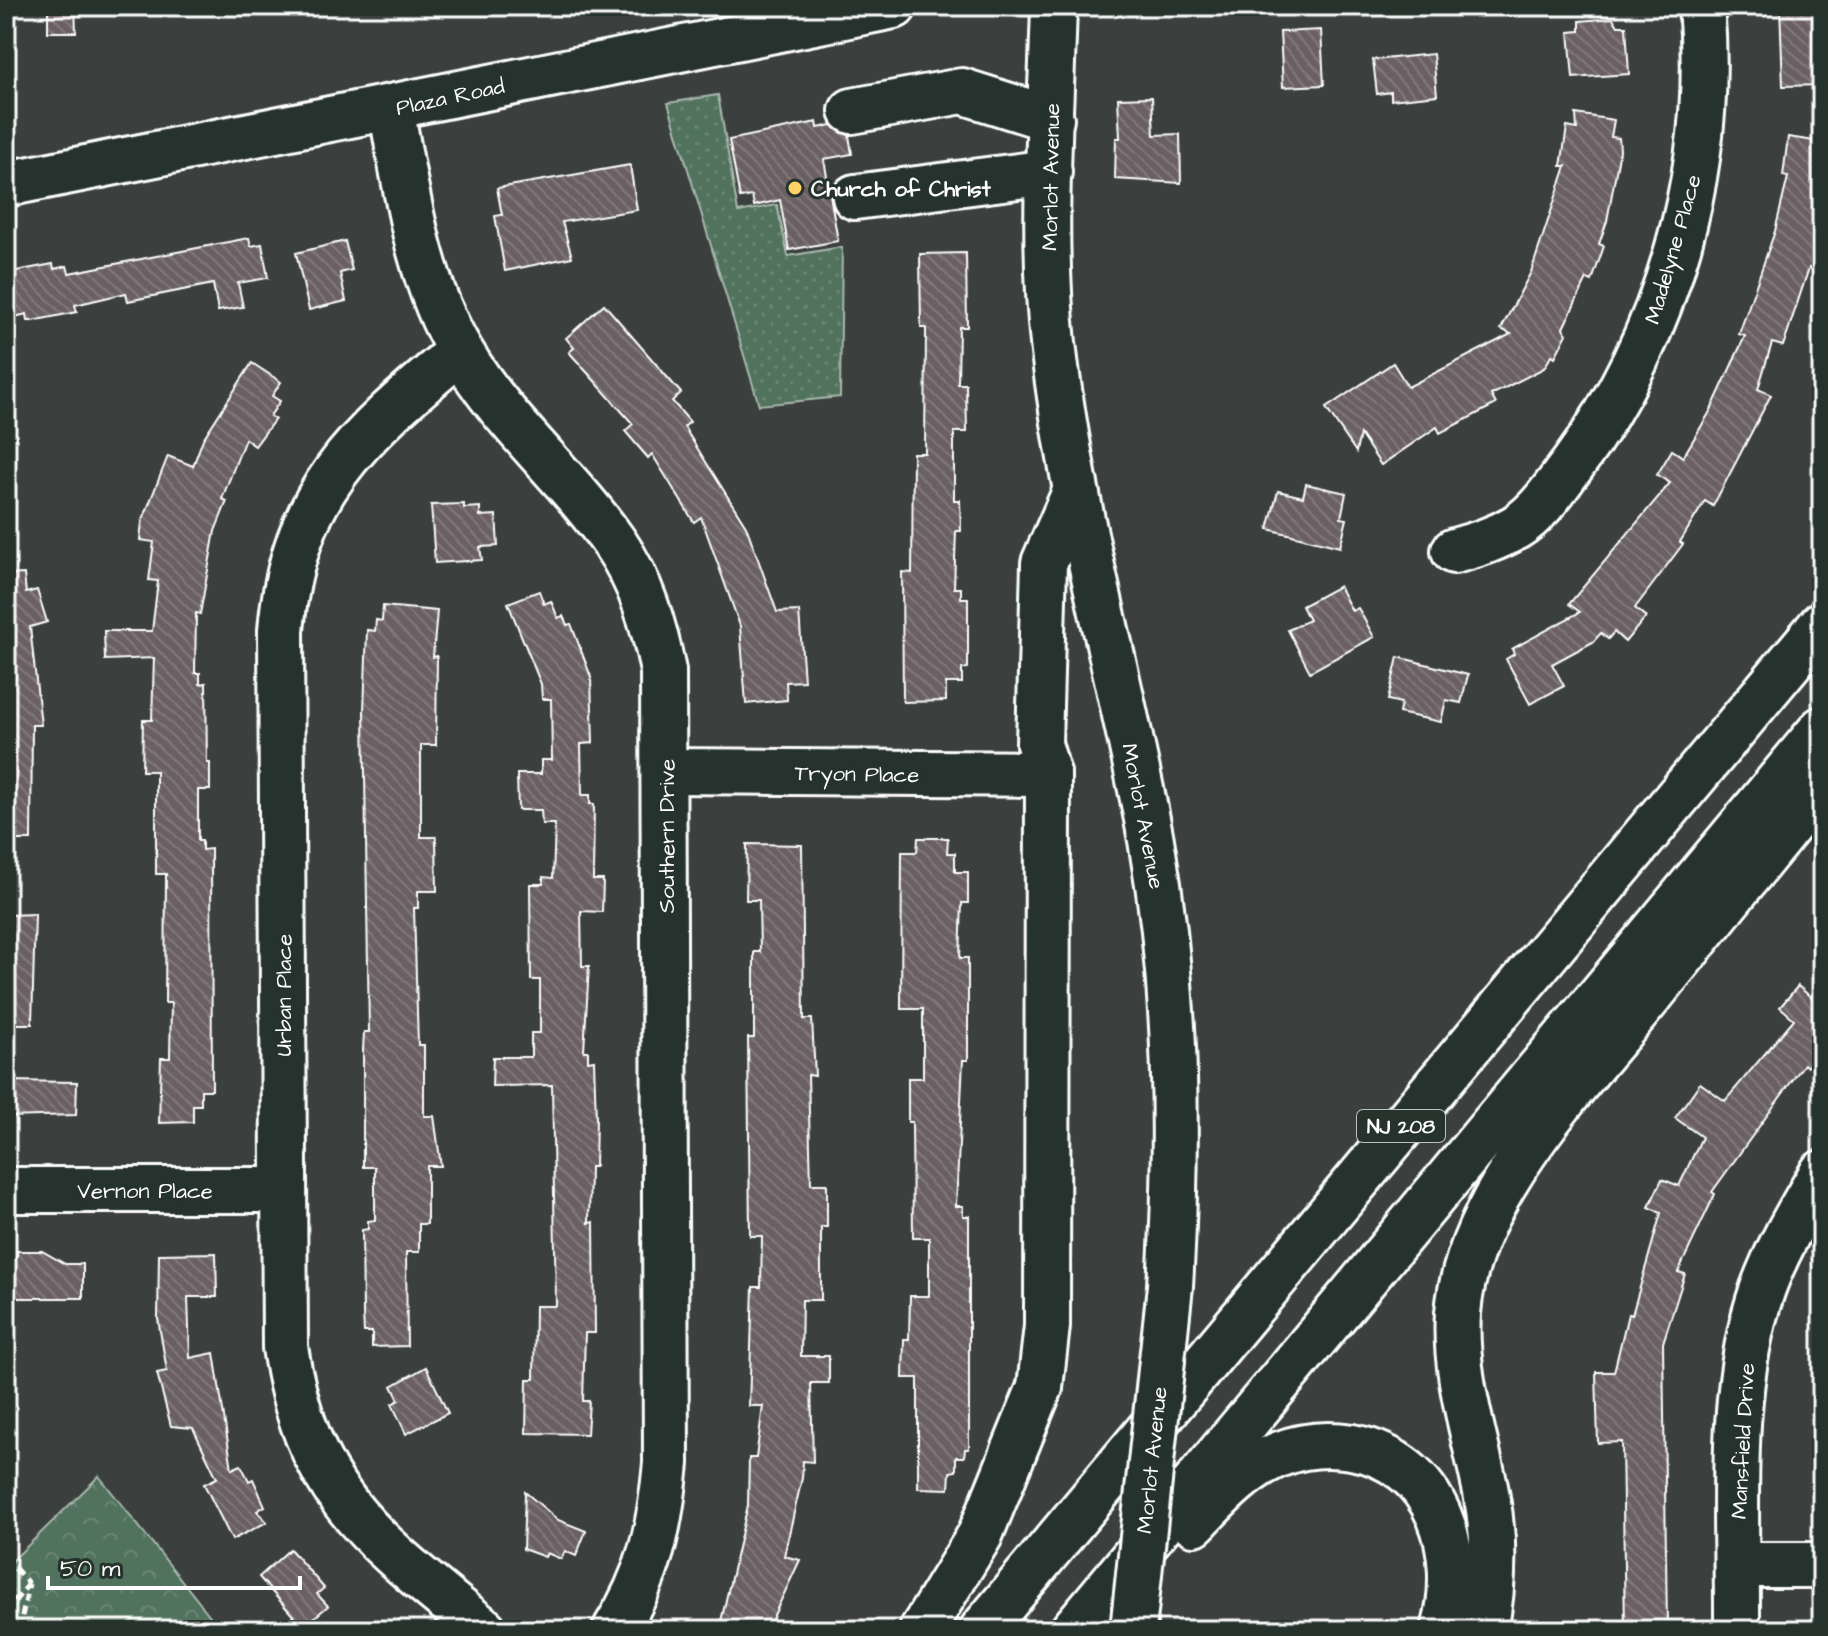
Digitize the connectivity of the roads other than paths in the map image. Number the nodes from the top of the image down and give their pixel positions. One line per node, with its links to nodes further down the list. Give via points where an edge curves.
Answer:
1 (894, 6): 4 (main road, Plaza Road)
2 (1054, 6): 6 (main road, Morlot Avenue)
3 (1701, 6): 12 (main road, Madelyne Place, via 1703,96 1696,163 1681,235 1643,343 1600,424 1545,501 1489,542)
4 (391, 108): 8 (main road, Plaza Road); 10 (main road, Southern Drive, via 419,254)
5 (852, 111): 6 (main road, via 962,91)
6 (1051, 119): 7 (main road, Morlot Avenue)
7 (1049, 172): 9 (main road); 11 (main road, Morlot Avenue, via 1053,339)
8 (6, 184)
9 (855, 197)
10 (460, 351): 15 (main road, Southern Drive, via 614,542 638,583 663,671); 20 (main road, Urban Place, via 396,405 340,464 315,500 285,586)
11 (1075, 492): 16 (main road, via 1044,563 1039,744); 29 (main road, Morlot Avenue, bridge, via 1133,753 1165,932 1177,1115 1170,1286)
12 (1454, 551)
13 (1822, 624): 26 (main road, NJ 208)
14 (1822, 729): 27 (main road, NJ 208)
15 (667, 771): 16 (main road, Tryon Place); 24 (main road, Southern Drive, via 666,1463 650,1562)
16 (1048, 774): 25 (main road, via 1047,1326 1040,1387 980,1535)
17 (1822, 785): 31 (main road, via 1535,1140 1484,1224 1458,1311 1458,1354 1492,1539)
18 (1822, 1173): 21 (main road, Mansfield Drive, via 1787,1232 1746,1350)
19 (6, 1190): 20 (main road, Vernon Place)
20 (284, 1190): 23 (main road, Urban Place, via 285,1347 291,1385 318,1459 367,1532)
21 (1738, 1565): 22 (main road); 32 (main road, Mansfield Drive)
22 (1822, 1565)
23 (484, 1630)
24 (615, 1630)
25 (922, 1630)
26 (982, 1630)
27 (1073, 1630)
28 (1088, 1630): 30 (main road, via 1252,1469 1306,1446 1337,1444 1388,1459 1429,1493 1451,1550)
29 (1133, 1630)
30 (1444, 1630)
31 (1485, 1630)
32 (1737, 1630)

